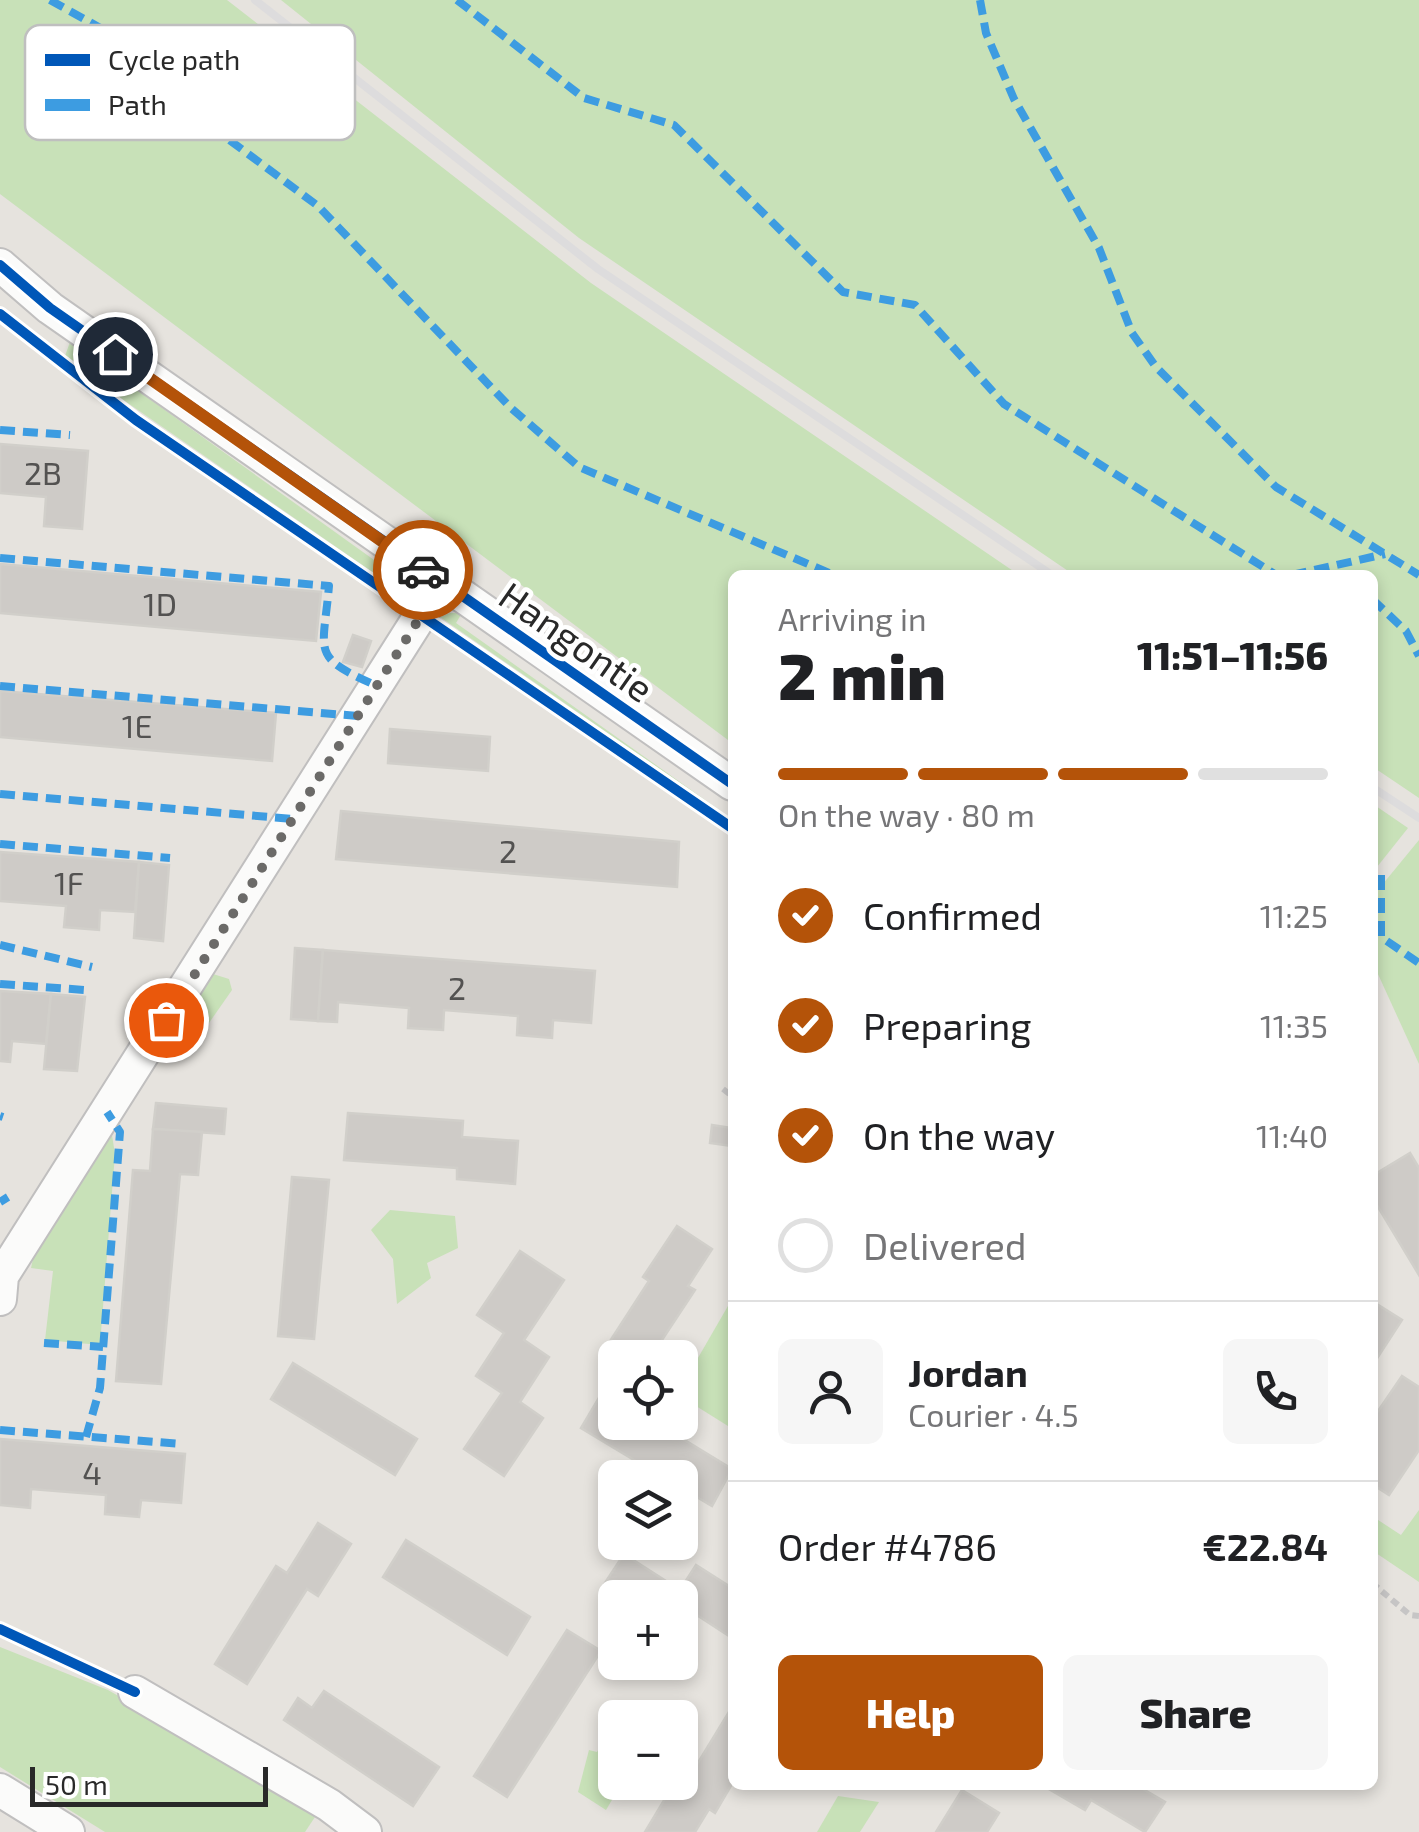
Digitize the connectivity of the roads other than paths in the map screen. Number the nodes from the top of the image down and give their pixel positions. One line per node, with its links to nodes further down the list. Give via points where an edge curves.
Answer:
1 (0, 265): 2 (street, Hangontie, via 50,308)
2 (441, 584): 3 (street, Hangontie); 4 (street, via 2,1276)
3 (728, 781)
4 (0, 1299)
5 (135, 1692): 7 (street, via 330,1805)
6 (0, 1790): 8 (street)
7 (353, 1829)
8 (68, 1832)

